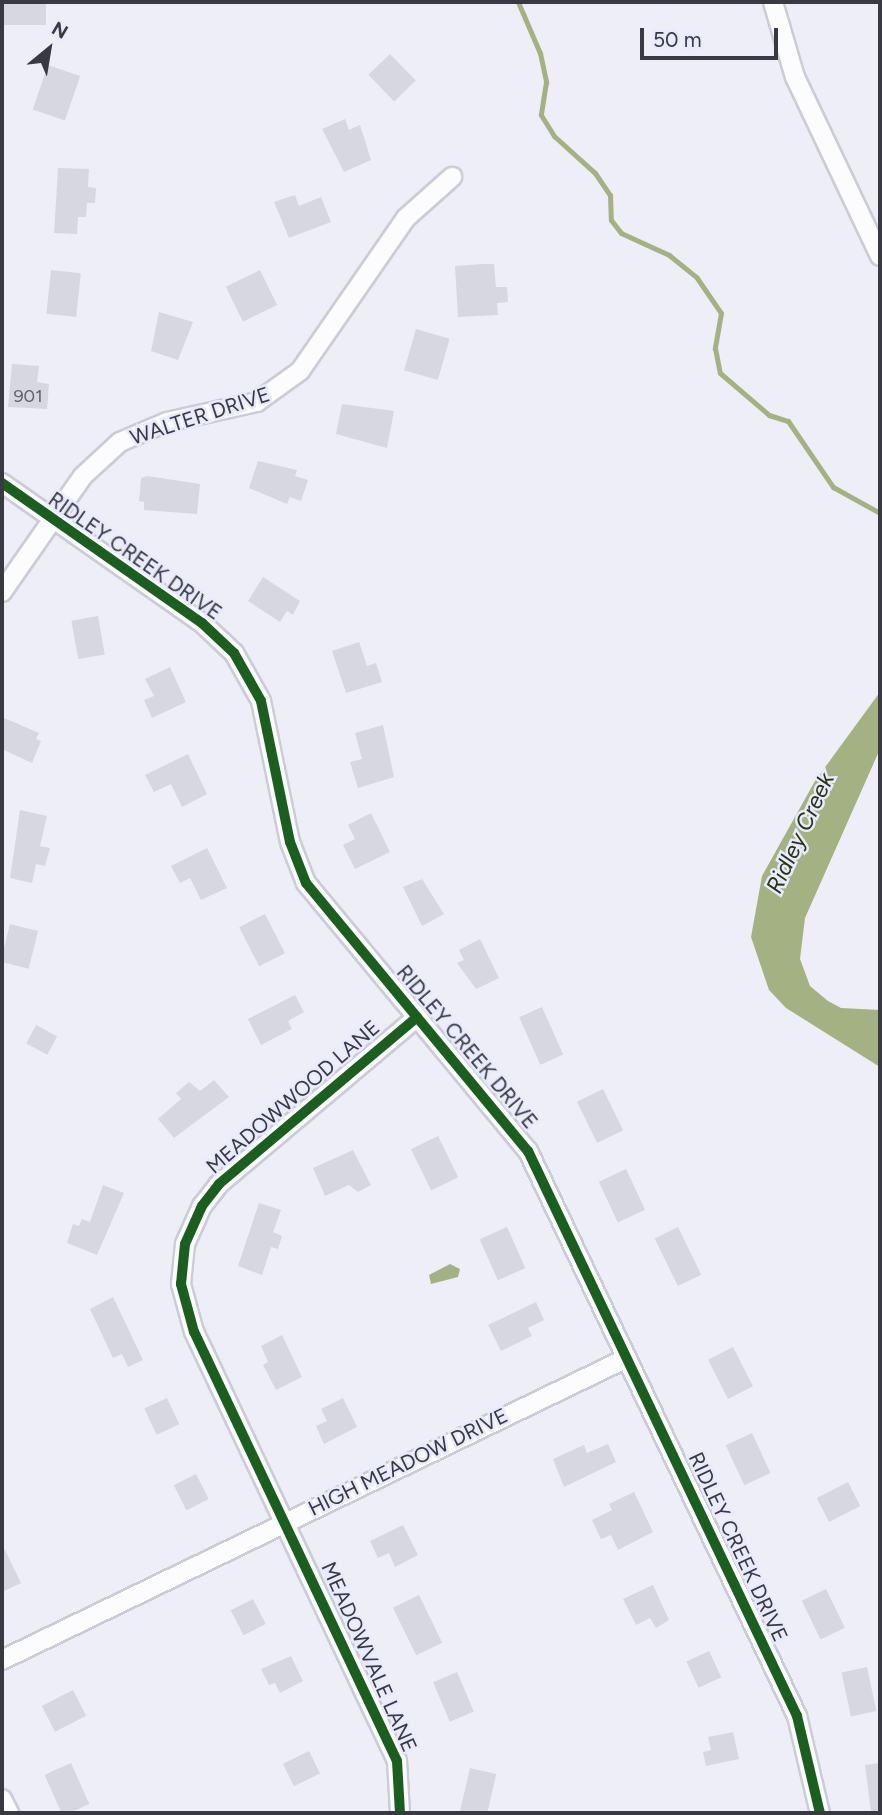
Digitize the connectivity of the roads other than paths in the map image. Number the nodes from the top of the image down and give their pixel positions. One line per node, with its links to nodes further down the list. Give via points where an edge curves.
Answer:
1 (773, 2): 3 (street, via 795,77)
2 (452, 177): 5 (street, WALTER DRIVE, via 406,218 300,371 280,390 257,401 167,422 120,442 83,477)
3 (880, 256)
4 (2, 483): 5 (street, RIDLEY CREEK DRIVE)
5 (51, 522): 6 (street, WALTER DRIVE); 7 (street, RIDLEY CREEK DRIVE, via 202,623 234,653 261,701 290,842 306,883)
6 (2, 592)
7 (417, 1017): 8 (street, RIDLEY CREEK DRIVE, via 528,1151); 9 (street, MEADOWWOOD LANE, via 219,1184 202,1206 185,1244 181,1284 194,1332)
8 (627, 1358): 9 (street, HIGH MEADOW DRIVE); 14 (street, RIDLEY CREEK DRIVE, via 797,1716)
9 (286, 1521): 10 (street, HIGH MEADOW DRIVE); 13 (street, MEADOWVALE LANE, via 397,1761)
10 (2, 1660)
11 (2, 1799): 12 (street)
12 (9, 1813)
13 (400, 1813)
14 (820, 1813)

